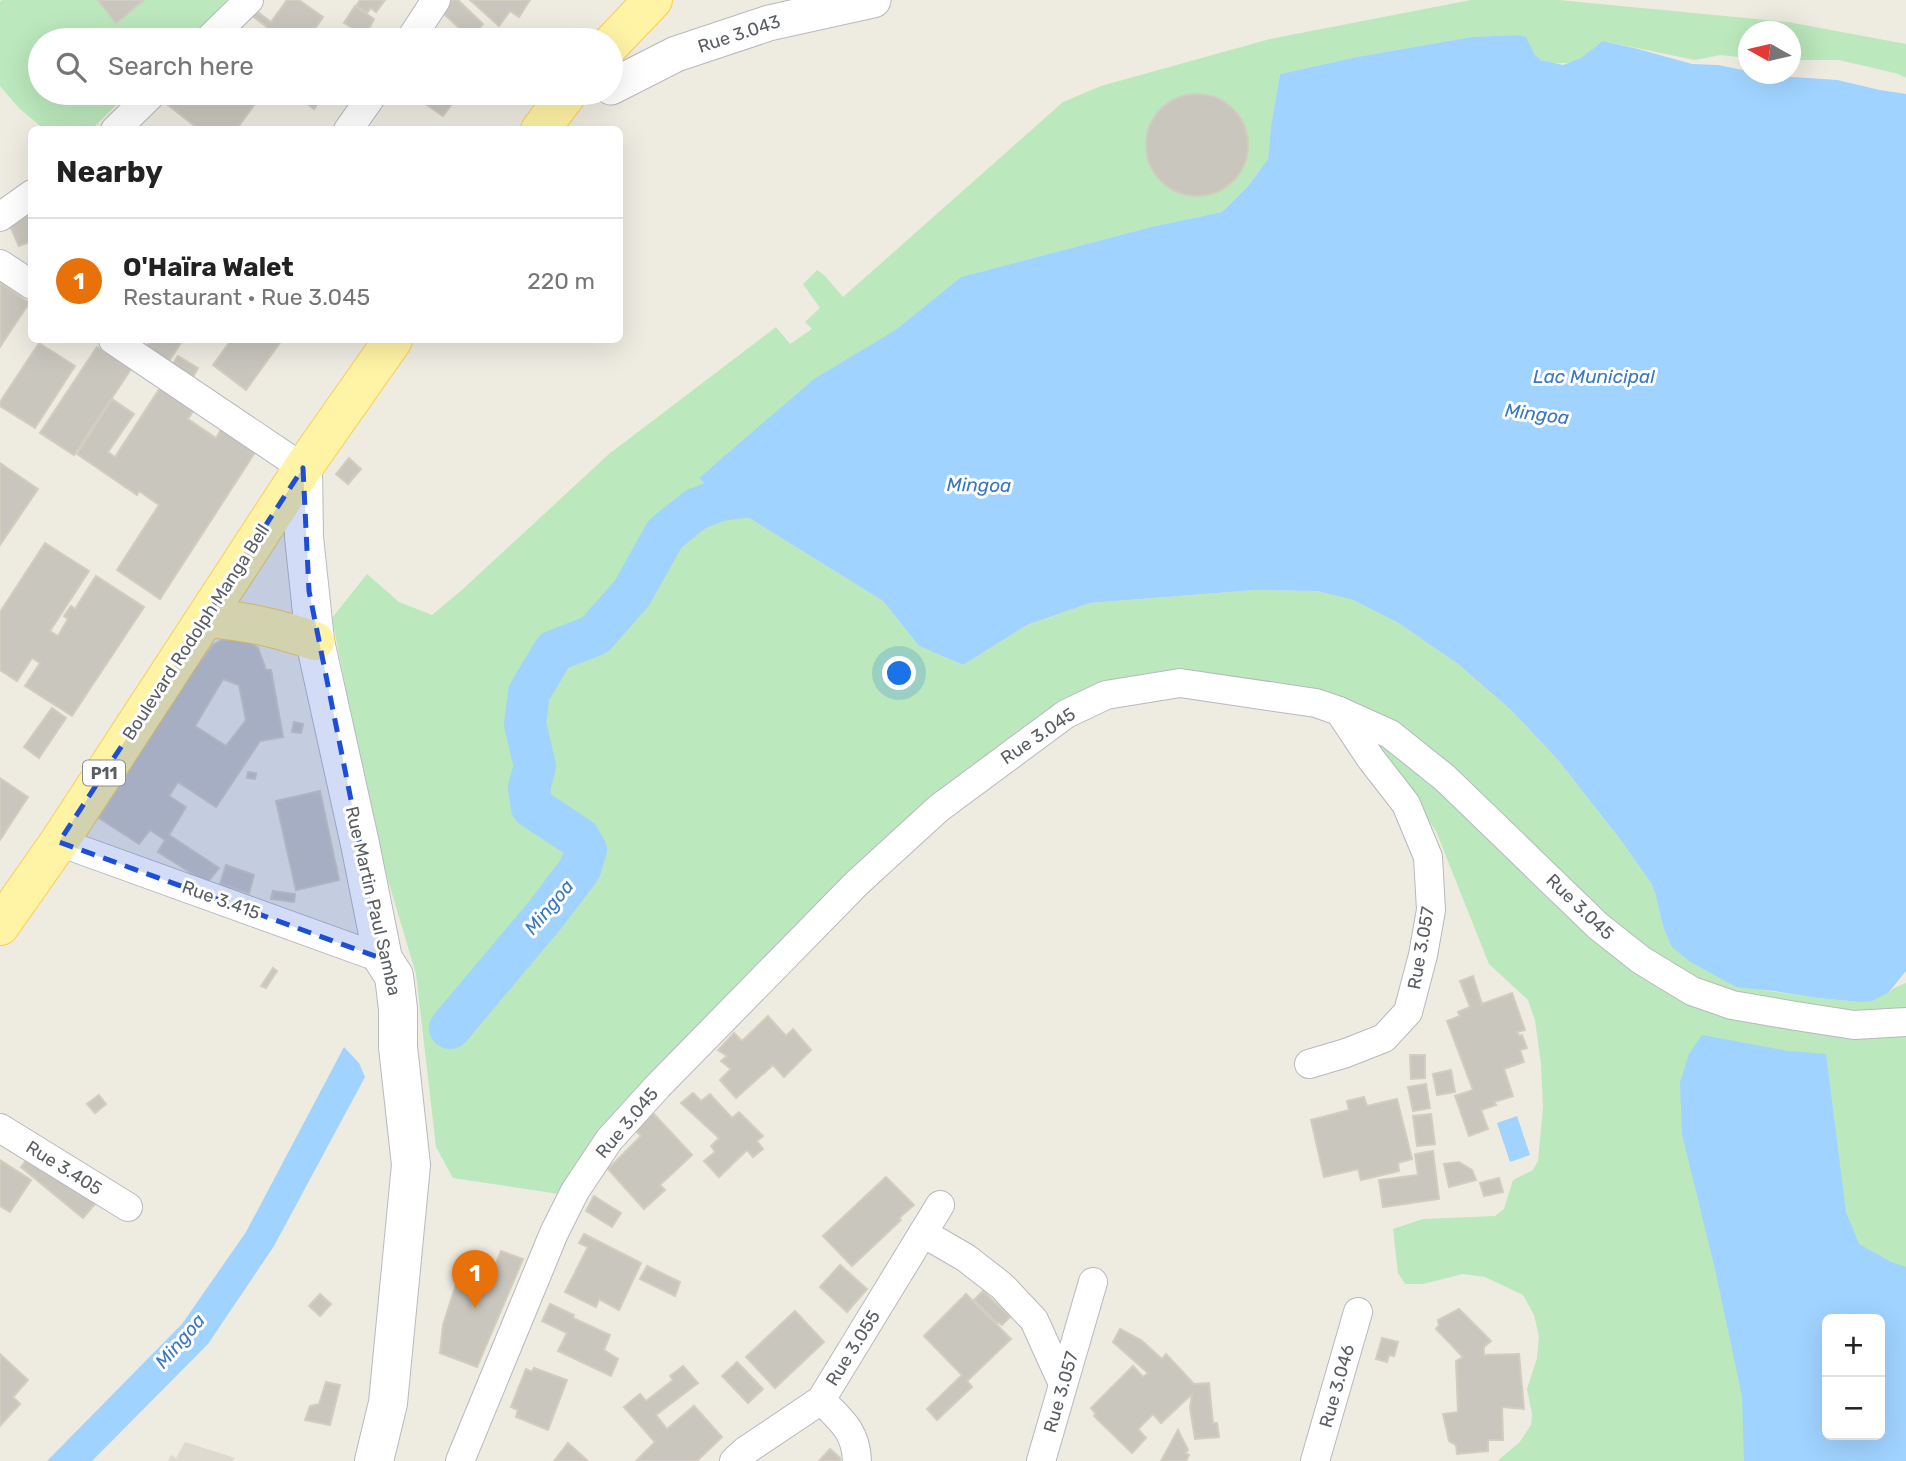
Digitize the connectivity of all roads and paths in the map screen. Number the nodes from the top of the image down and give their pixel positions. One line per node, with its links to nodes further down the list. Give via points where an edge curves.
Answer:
1 (249, 0): 5 (street)
2 (436, 0): 6 (street)
3 (653, 0): 7 (main road)
4 (873, 0): 8 (street, Rue 3.043, via 769,23 676,54)
5 (220, 28)
6 (418, 28)
7 (623, 31)
8 (623, 81)
9 (141, 105): 13 (street)
10 (366, 105): 14 (street)
11 (559, 105): 15 (main road)
12 (576, 105): 16 (street)
13 (120, 126)
14 (351, 126)
15 (543, 126)
16 (545, 126)
17 (28, 197): 18 (street)
18 (0, 217)
19 (0, 264): 20 (street)
20 (28, 282)
21 (117, 343): 23 (street)
22 (391, 343): 23 (main road, Boulevard Rodolph Manga Bell / P11)
23 (303, 468): 24 (main road, Boulevard Rodolph Manga Bell / P11); 25 (main road, Rue Martin Paul Samba, via 304,537)
24 (206, 618): 25 (main road, via 263,625); 27 (main road, Boulevard Rodolph Manga Bell / P11)
25 (315, 642): 29 (main road, Rue Martin Paul Samba)
26 (1339, 711): 30 (street, Rue 3.045, via 1390,734 1445,778 1598,926 1641,960 1692,990 1732,1005 1854,1025); 31 (street, Rue 3.057, via 1406,804 1428,857 1431,910 1408,1012 1384,1038); 42 (street, Rue 3.045, via 1316,703 1180,682 1105,695 1066,714 939,808 858,883 609,1140 554,1233)
27 (58, 842): 28 (main road, Boulevard Rodolph Manga Bell / P11); 29 (street, Rue 3.415)
28 (0, 926)
29 (383, 959): 41 (main road, Rue Martin Paul Samba, via 394,976 411,1165 388,1403)
30 (1906, 1022)
31 (1309, 1064)
32 (0, 1128): 34 (street, Rue 3.405)
33 (940, 1205): 35 (street, Rue 3.055)
34 (128, 1208)
35 (923, 1233): 38 (street, via 1002,1286 1034,1320); 39 (street, Rue 3.055)
36 (1093, 1282): 38 (street, Rue 3.057)
37 (1358, 1312): 45 (street, Rue 3.046)
38 (1063, 1384): 40 (street, Rue 3.057)
39 (821, 1400): 43 (street, Rue 3.055); 44 (street, via 844,1423 856,1445)
40 (1045, 1459)
41 (374, 1461)
42 (460, 1461)
43 (734, 1461)
44 (857, 1461)
45 (1315, 1461)

